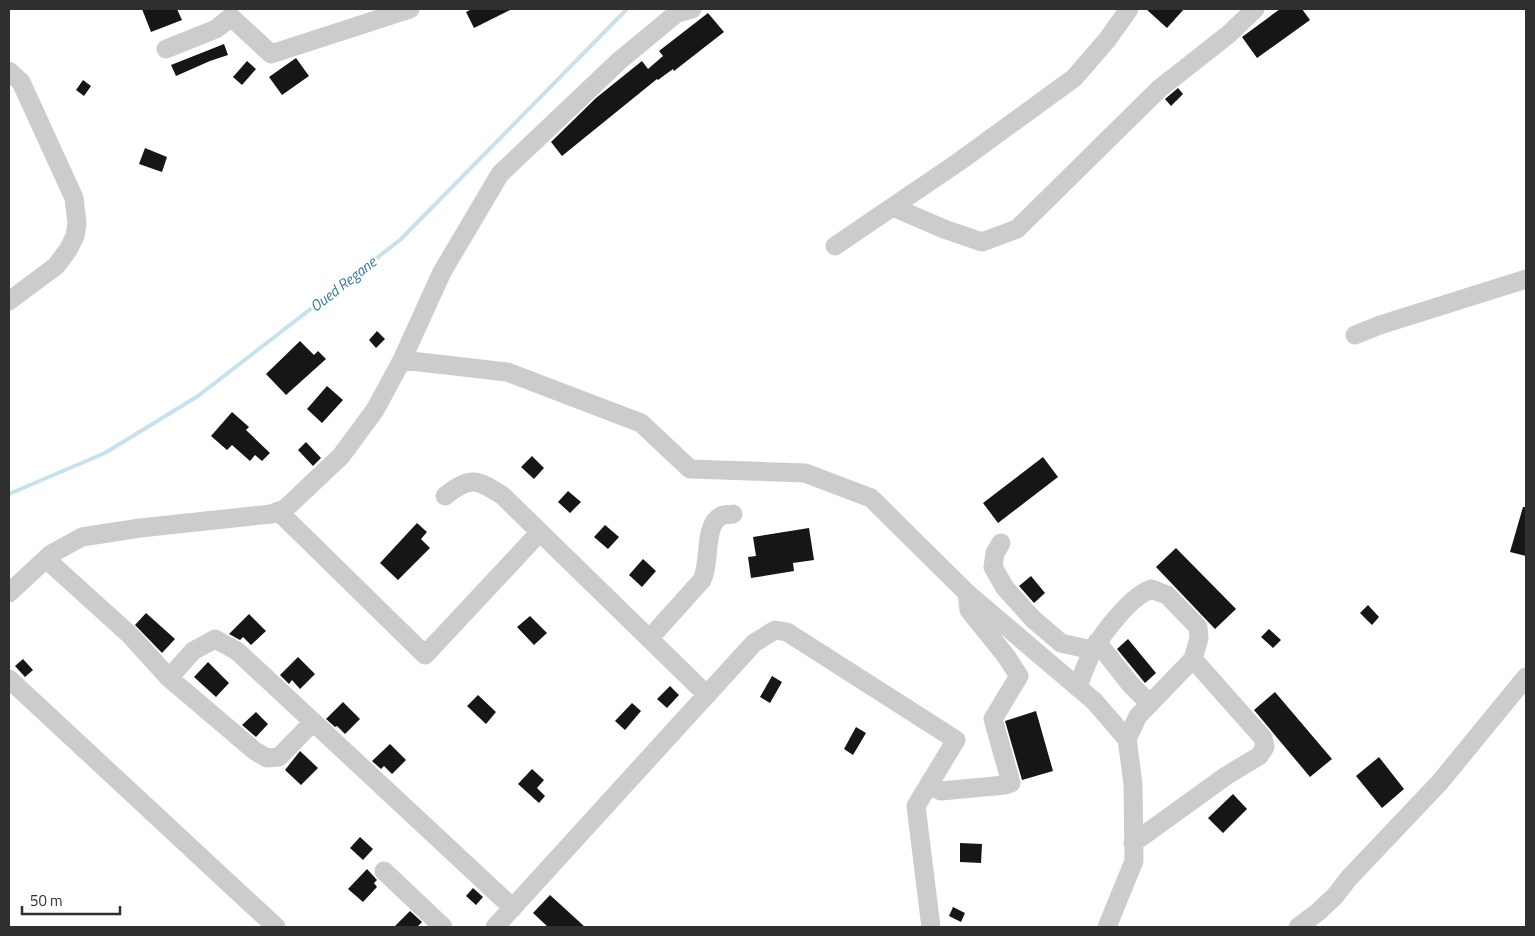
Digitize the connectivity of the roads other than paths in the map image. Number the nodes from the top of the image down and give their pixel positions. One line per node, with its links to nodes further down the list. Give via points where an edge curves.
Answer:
1 (410, 9): 5 (lane, via 271,54 232,17 216,29)
2 (692, 9): 12 (lane, via 677,13 619,61 500,174 442,272)
3 (1129, 9): 7 (lane, via 1074,78)
4 (1255, 9): 7 (lane, via 1229,34 1159,89 1017,229 982,242)
5 (166, 49)
6 (9, 71): 10 (lane, via 21,82 74,198 77,223 75,236 56,266)
7 (892, 207): 8 (lane)
8 (835, 246)
9 (1526, 278): 11 (lane)
10 (9, 301)
11 (1354, 335)
12 (402, 360): 14 (lane, via 375,410 340,456 286,508); 20 (lane, via 507,372 641,423 690,469 805,473 871,498)
13 (445, 496): 16 (lane, via 466,483 481,482 503,496)
14 (278, 511): 16 (lane, via 425,655); 18 (lane, via 82,537)
15 (733, 514): 21 (lane, via 721,516 712,525 706,572 702,580)
16 (540, 532): 21 (lane)
17 (1001, 543): 22 (lane, via 995,553 993,567 1005,588 1033,619 1061,643)
18 (46, 559): 19 (lane); 25 (lane, via 130,636)
19 (9, 593)
20 (967, 593): 27 (lane); 32 (lane, via 969,610 1019,676 993,719 1011,783 941,791)
21 (650, 639): 28 (lane)
22 (1095, 646): 23 (lane, via 1140,594 1151,590 1167,595 1198,627 1199,638); 27 (lane); 29 (lane)
23 (1193, 659): 29 (lane); 33 (lane, via 1263,738 1265,747 1259,756)
24 (1526, 677): 41 (lane, via 1440,782 1335,896)
25 (169, 678): 30 (lane, via 267,758 280,758); 30 (lane, via 193,651 215,639 237,651)
26 (9, 680): 36 (lane)
27 (1078, 687): 31 (lane)
28 (707, 695): 32 (lane, via 754,643 775,630 787,632 956,740); 35 (lane)
29 (1150, 704): 31 (lane, via 1138,716)
30 (313, 722): 35 (lane)
31 (1127, 739): 33 (lane, via 1133,784)
32 (929, 784): 39 (lane, via 916,806)
33 (1133, 843): 40 (lane, via 1134,860)
34 (384, 871): 37 (lane)
35 (513, 908): 38 (lane)
36 (276, 927)
37 (443, 927)
38 (495, 927)
39 (931, 927)
40 (1108, 927)
41 (1298, 927)

